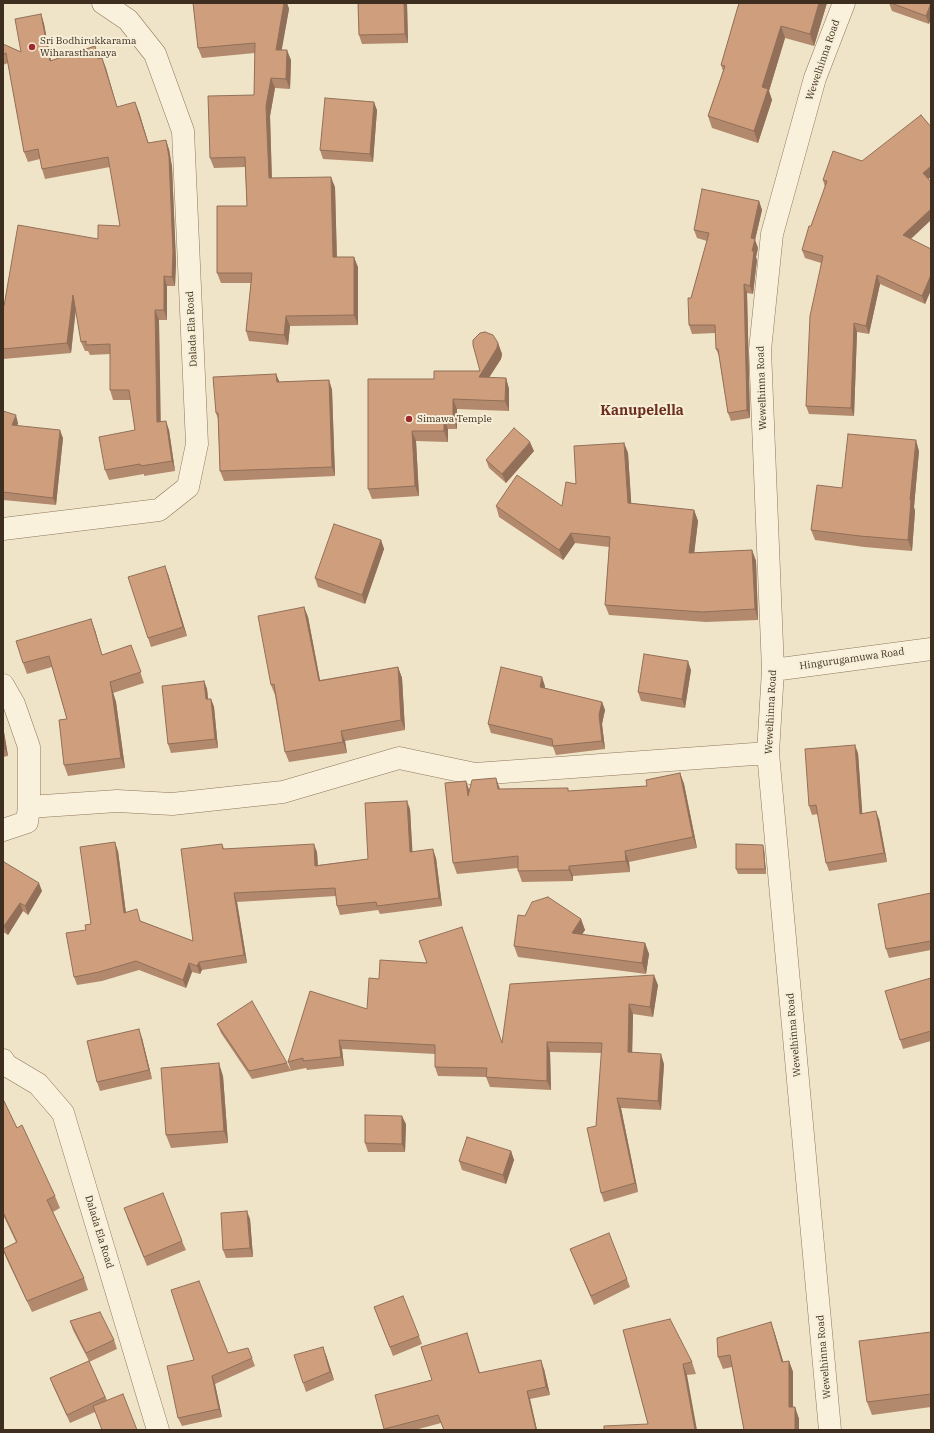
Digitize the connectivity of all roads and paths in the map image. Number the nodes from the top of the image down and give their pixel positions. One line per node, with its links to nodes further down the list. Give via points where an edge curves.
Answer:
1 (103, 3): 3 (street, Dalada Ela Road, via 128,20 155,54 183,131 197,444 188,487 159,510)
2 (844, 3): 5 (street, Wewelhinna Road, via 815,78 772,234 761,335)
3 (3, 529)
4 (931, 649): 5 (street, Hingurugamuwa Road)
5 (773, 670): 7 (street, Wewelhinna Road)
6 (3, 685): 8 (street, via 14,704 29,747)
7 (768, 753): 8 (street, via 475,774 399,758 283,792 172,804 117,801); 12 (street, Wewelhinna Road)
8 (29, 807): 9 (street, via 27,822)
9 (3, 830)
10 (3, 1060): 11 (street, Dalada Ela Road, via 6,1065 38,1084 63,1113)
11 (158, 1430)
12 (830, 1430)

